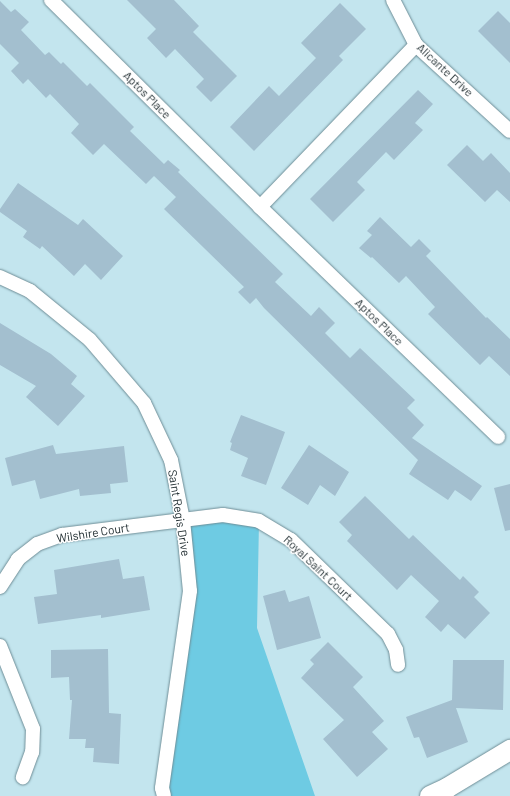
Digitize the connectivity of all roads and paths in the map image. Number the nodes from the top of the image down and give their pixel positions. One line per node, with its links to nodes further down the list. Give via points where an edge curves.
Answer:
1 (51, 0): 5 (street, Aptos Place)
2 (393, 0): 3 (street, Alicante Drive)
3 (416, 45): 4 (street, Alicante Drive); 5 (street)
4 (510, 131)
5 (260, 207): 7 (street, Aptos Place)
6 (0, 277): 8 (street, Saint Regis Drive, via 30,291 90,340 144,403 171,460)
7 (498, 437)
8 (183, 520): 9 (street, Wilshire Court, via 62,535 37,544 18,559); 11 (street, Royal Saint Court, via 223,515 259,521 291,540 388,634 396,650); 14 (street, Saint Regis Drive, via 190,591 162,788)
9 (0, 587)
10 (0, 646): 13 (street, via 33,729 32,752)
11 (398, 665)
12 (510, 750): 15 (street)
13 (23, 777)
14 (164, 796)
15 (430, 796)

